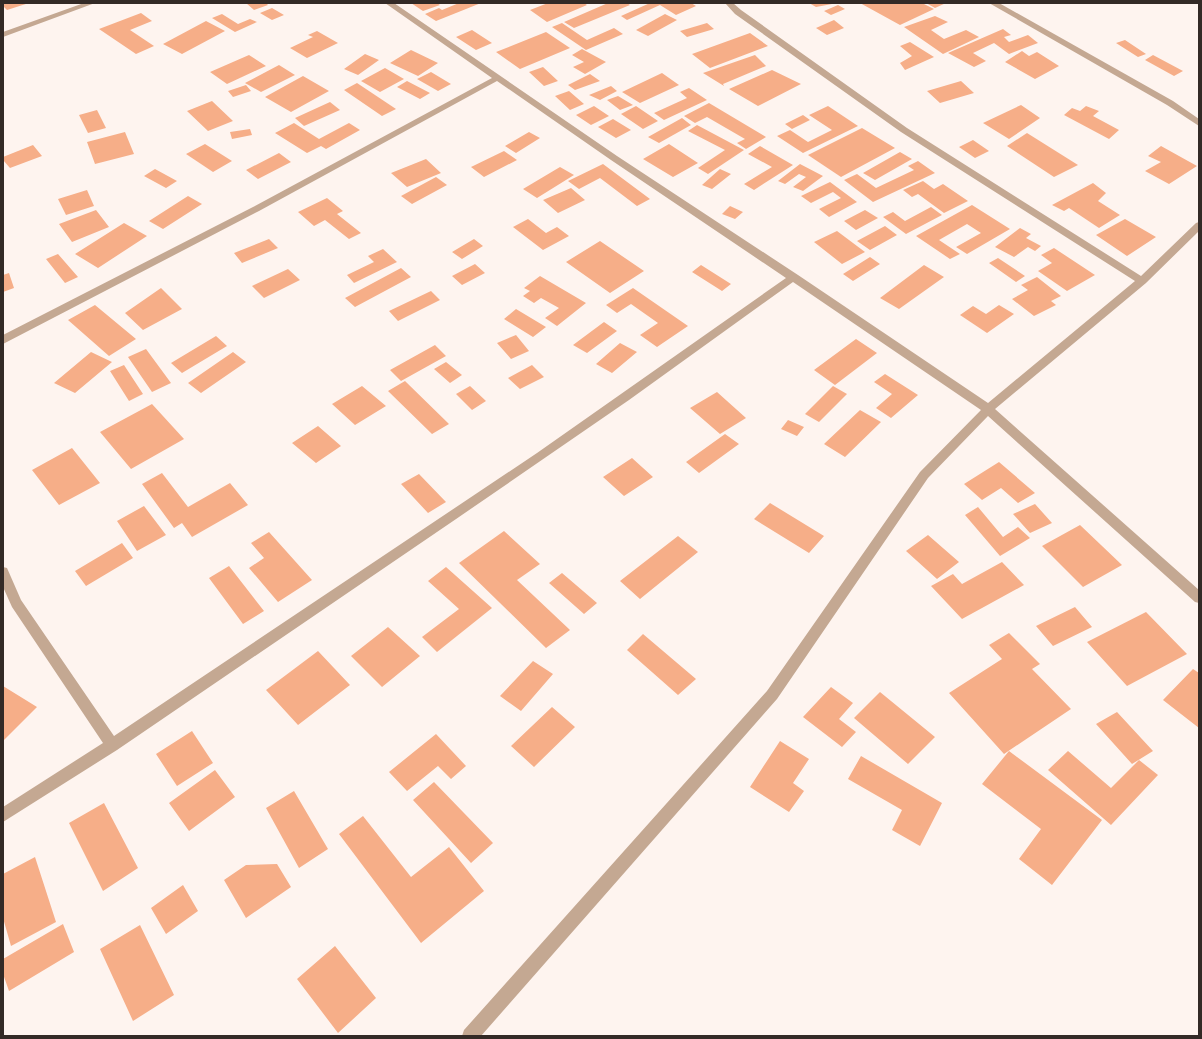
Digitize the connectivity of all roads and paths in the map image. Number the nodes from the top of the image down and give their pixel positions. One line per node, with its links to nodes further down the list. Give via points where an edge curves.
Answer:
1 (91, 3): 5 (street)
2 (389, 3): 6 (street)
3 (729, 3): 10 (street, via 904,130)
4 (993, 3): 7 (street, via 1170,103)
5 (3, 35)
6 (497, 78): 9 (street); 11 (street, via 256,209)
7 (1199, 123)
8 (1199, 225): 10 (street)
9 (794, 277): 12 (street); 15 (street, via 702,344 444,522)
10 (1142, 281): 12 (street)
11 (3, 340)
12 (988, 409): 14 (street); 17 (street, via 924,475 772,695)
13 (3, 572): 15 (street, via 16,603)
14 (1199, 598)
15 (112, 745): 16 (street)
16 (3, 815)
17 (470, 1036)

